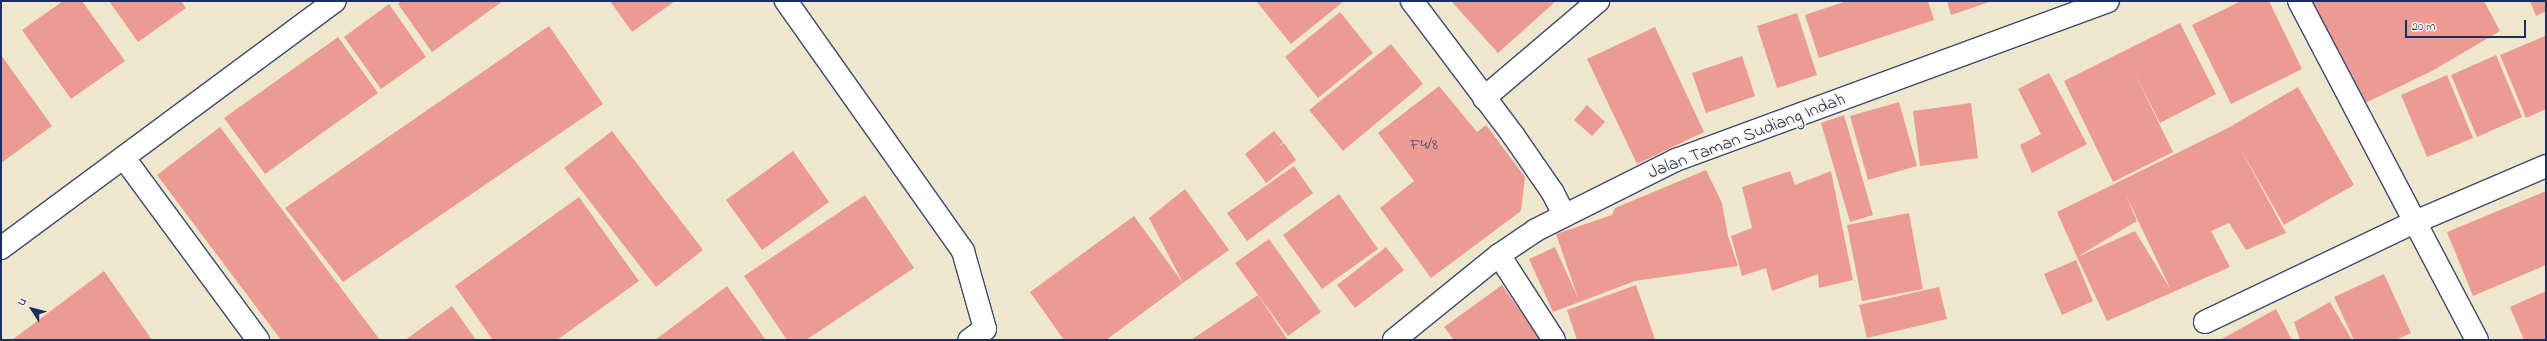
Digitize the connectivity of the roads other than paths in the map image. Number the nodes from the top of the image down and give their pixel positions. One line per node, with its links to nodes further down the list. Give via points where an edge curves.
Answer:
1 (335, 1): 8 (street)
2 (786, 1): 16 (street, via 963,251 985,329)
3 (1412, 1): 7 (street)
4 (1598, 1): 7 (street)
5 (2108, 1): 10 (street, Jalan Taman Sudiang Indah, via 1676,160)
6 (2299, 1): 11 (street)
7 (1484, 98): 10 (street, via 1549,186)
8 (124, 158): 12 (street); 15 (street)
9 (2546, 166): 11 (street)
10 (1564, 215): 13 (street, Jalan Taman Sudiang Indah)
11 (2415, 222): 14 (street); 19 (street)
12 (1, 248)
13 (1499, 255): 17 (street, Jalan Taman Sudiang Indah); 18 (street)
14 (2206, 322)
15 (258, 340)
16 (969, 340)
17 (1394, 340)
18 (1554, 340)
19 (2477, 340)

